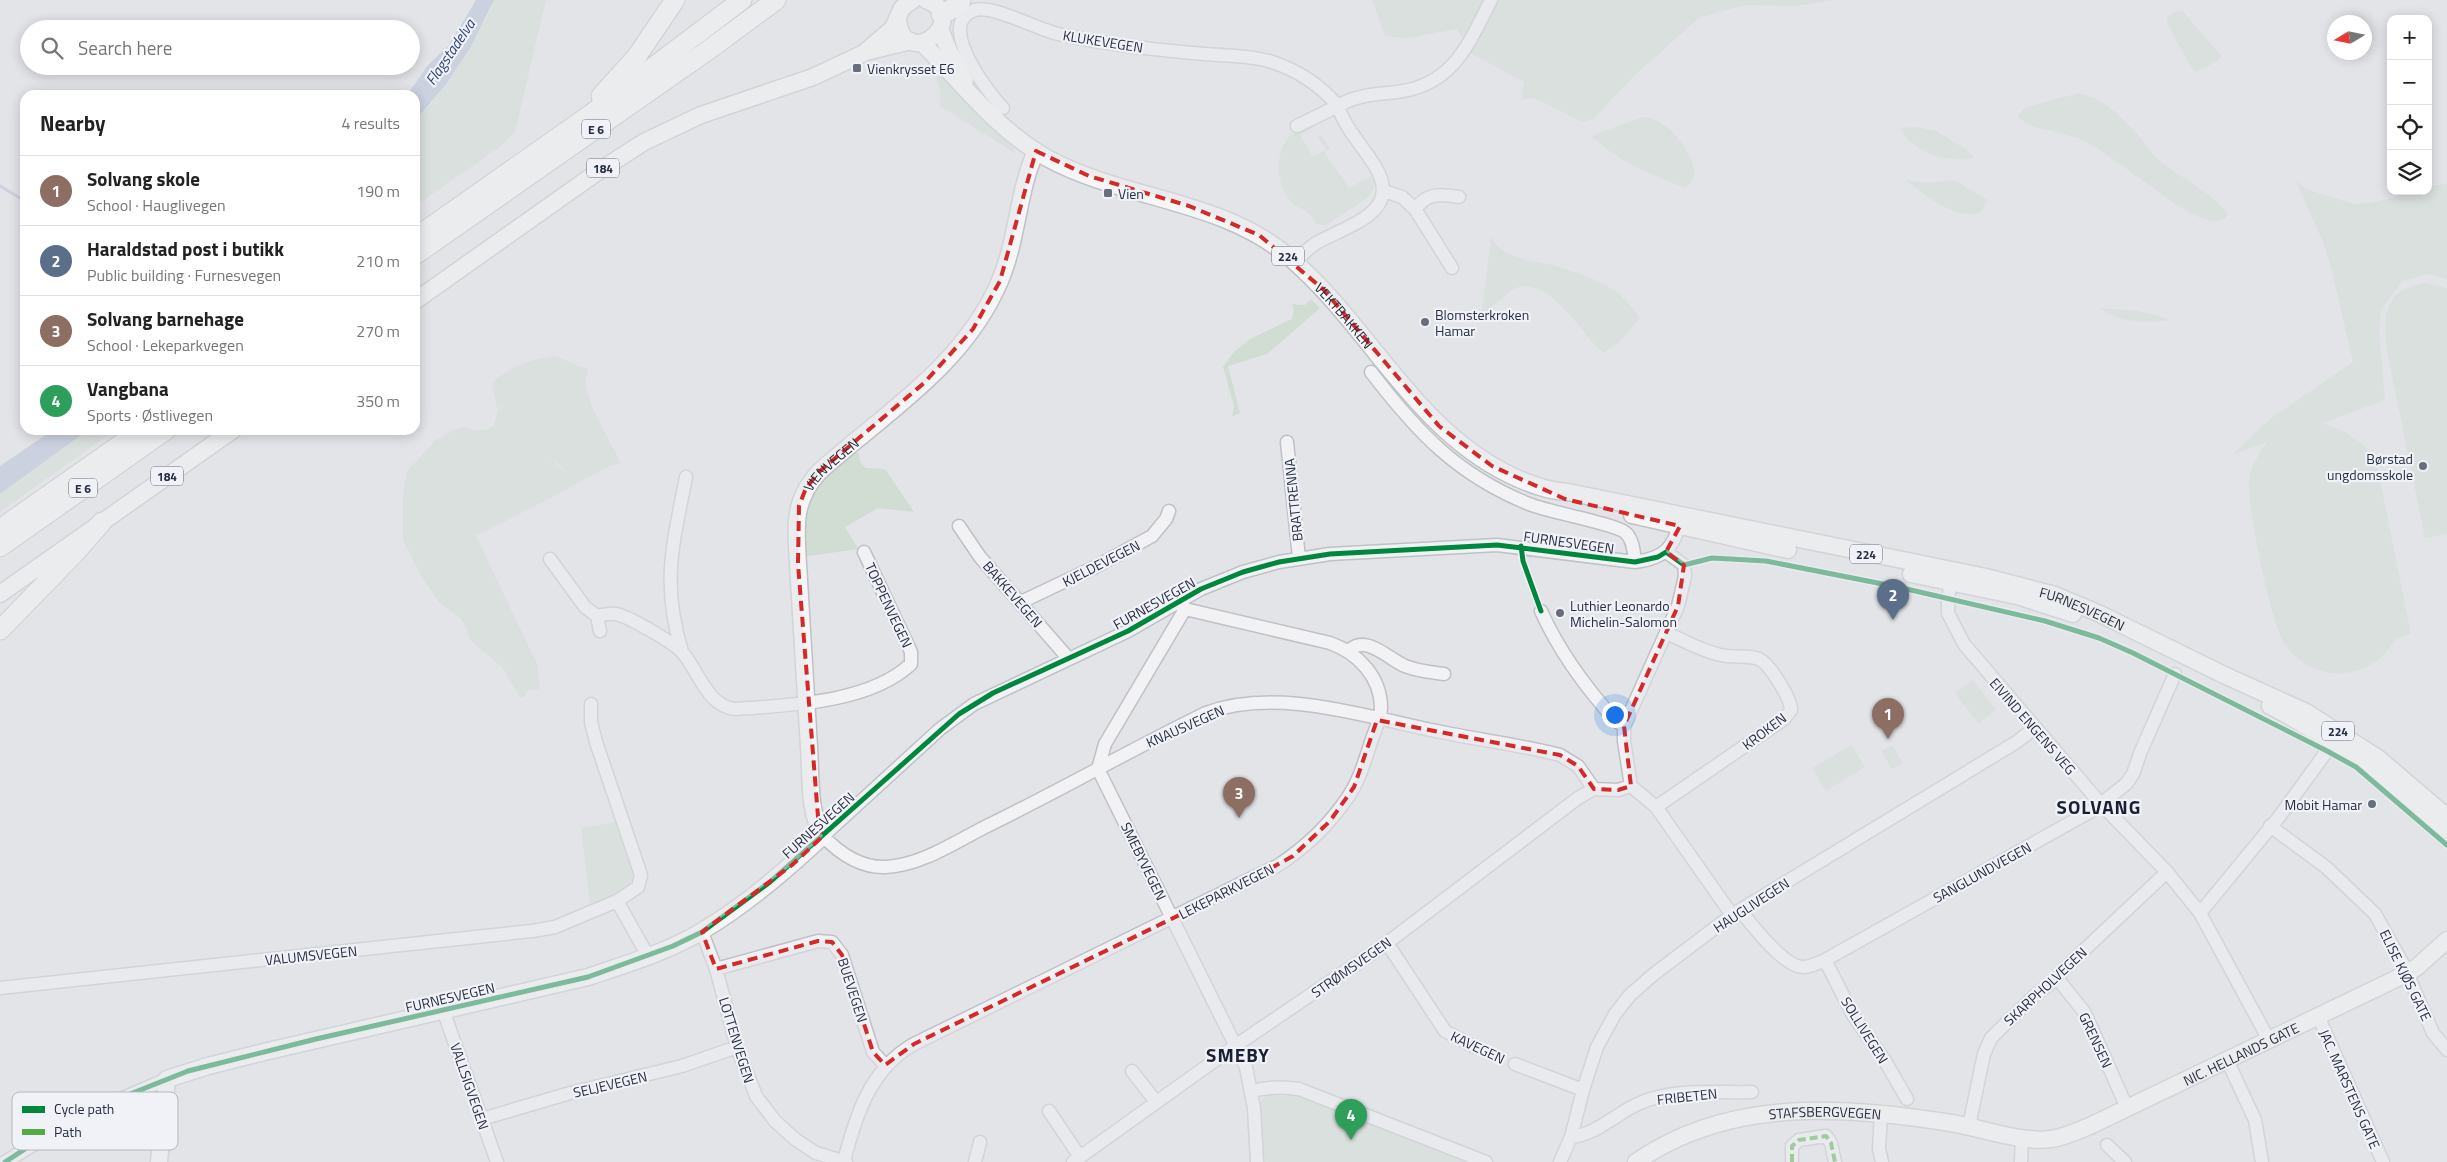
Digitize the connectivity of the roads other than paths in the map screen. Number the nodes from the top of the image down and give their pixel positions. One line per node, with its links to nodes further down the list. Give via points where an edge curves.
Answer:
1 (675, 0): 15 (highway, E 6, via 638,56 601,96)
2 (742, 0): 15 (highway, E 6)
3 (776, 0): 22 (highway, E 6)
4 (913, 0): 8 (main road)
5 (926, 0): 9 (main road, 224, via 934,4)
6 (961, 0): 9 (highway)
7 (1491, 0): 13 (street, via 1471,40 1447,72 1423,86 1351,98)
8 (898, 11): 10 (main road, 224, via 901,32); 11 (main road, 184, via 893,28)
9 (941, 21): 10 (main road, via 933,38); 12 (main road, VEKTBAKKEN / 224, via 949,51)
10 (916, 42): 11 (main road, 184); 12 (main road, VEKTBAKKEN / 224)
11 (864, 53): 25 (main road, 184, via 818,75 701,115 644,142 596,172)
12 (973, 96): 17 (main road, VEKTBAKKEN / 224)
13 (1338, 106): 14 (street, KLUKEVEGEN, via 1306,78 1268,61 1138,48 1040,29 990,9 974,10 964,17 961,25 962,45 978,77); 16 (street); 18 (street, KLUKEVEGEN, via 1342,120 1376,168 1384,183)
14 (1003, 108)
15 (590, 114): 21 (highway, E 6)
16 (1298, 126)
17 (1036, 151): 23 (main road, VEKTBAKKEN / 224, via 1089,176 1218,216 1259,235); 57 (main road, VIENVEGEN, via 1000,281 973,329 924,383 820,471 801,497 796,532)
18 (1384, 191): 20 (street, via 1402,197); 23 (street, via 1376,208 1365,217 1314,245)
19 (1459, 198): 20 (street, via 1436,194)
20 (1415, 209): 24 (street)
21 (420, 234)
22 (420, 252)
23 (1295, 262): 33 (main road, VEKTBAKKEN / 224, via 1337,304 1407,392 1464,447 1492,466 1551,491 1568,492)
24 (1452, 268)
25 (420, 297)
26 (1371, 372): 42 (street, via 1412,424 1462,469 1530,505 1626,532)
27 (134, 435): 36 (highway, E 6)
28 (159, 435): 37 (highway, E 6)
29 (226, 435): 34 (main road, 184)
30 (1287, 442): 40 (street, BRATTRENNA)
31 (686, 477): 53 (street, via 677,515 669,580)
32 (1169, 510): 45 (street, KJELDEVEGEN, via 1152,536)
33 (1681, 520): 39 (street, via 1676,538); 43 (main road, FURNESVEGEN / 224, via 1789,538)
34 (102, 522): 44 (main road, 184); 49 (highway)
35 (959, 526): 45 (street, BAKKEVEGEN, via 980,557)
36 (0, 529)
37 (0, 547)
38 (864, 552): 57 (street, TOPPENVEGEN, via 911,652 911,664 864,691)
39 (1666, 552): 42 (street, FURNESVEGEN); 51 (street, via 1684,566 1685,576)
40 (1299, 558): 42 (street, FURNESVEGEN, via 1497,545); 46 (street, FURNESVEGEN, via 1243,572)
41 (550, 559): 48 (street, via 585,607)
42 (1636, 562)
43 (1953, 576): 61 (street, EIVIND ENGENS VEG, via 1948,613 1964,644); 68 (main road, FURNESVEGEN / 224, via 2023,585 2055,595 2306,712 2378,758); 70 (main road, FURNESVEGEN / 224, via 2099,623 2220,680 2347,752)
44 (0, 594)
45 (1021, 602): 54 (street, BAKKEVEGEN)
46 (1183, 604): 52 (street, LEKEPARKVEGEN); 54 (street, FURNESVEGEN); 63 (street, via 1105,744)
47 (1541, 611): 60 (street, via 1572,669 1616,721)
48 (597, 616): 50 (street); 53 (street, via 622,616)
49 (0, 630)
50 (600, 631)
51 (1667, 633): 60 (street); 67 (street, KROKEN, via 1720,655 1759,659 1766,663 1784,690 1791,710 1784,719)
52 (1349, 651): 55 (street, via 1356,646 1368,646 1405,666); 59 (street, LEKEPARKVEGEN, via 1371,676 1381,710)
53 (682, 652): 57 (street, via 710,693 726,707 736,709)
54 (1069, 659): 71 (street, FURNESVEGEN, via 993,693 958,714)
55 (1444, 674)
56 (2175, 674): 66 (street, SANGLUNDVEGEN, via 2133,774 2126,784)
57 (806, 702): 71 (main road, VIENVEGEN, via 814,810)
58 (591, 704): 73 (street, VALUMSVEGEN, via 596,742 641,875 638,887)
59 (1377, 720): 63 (street, KNAUSVEGEN, via 1288,703 1256,702 1228,706 1183,724); 65 (street, KNAUSVEGEN, via 1560,755 1578,766); 76 (street, LEKEPARKVEGEN, via 1354,787 1315,836 1277,866)
60 (1624, 726): 64 (street)
61 (2034, 728): 66 (street, EIVIND ENGENS VEG); 74 (street, HAUGLIVEGEN, via 2015,743)
62 (2327, 751): 69 (street)
63 (1098, 769): 71 (street, KNAUSVEGEN, via 911,863 871,866 845,856); 76 (street, SMEBYVEGEN)
64 (1630, 786): 65 (street, via 1618,790); 67 (street, SANGLUNDVEGEN)
65 (1594, 789): 79 (street, STRØMSVEGEN, via 1548,820)
66 (2100, 803): 72 (street, EIVIND ENGENS VEG); 81 (street, SANGLUNDVEGEN, via 2093,810)
67 (1656, 807): 74 (street, SANGLUNDVEGEN)
68 (2447, 817)
69 (2270, 826): 75 (street); 83 (street, ELISE KJØS GATE, via 2327,868 2364,901)
70 (2447, 835)
71 (823, 836): 77 (main road, FURNESVEGEN, via 763,888)
72 (2167, 872): 75 (street, EIVIND ENGENS VEG); 84 (street, SKARPHOLVEGEN)
73 (617, 901): 80 (street); 85 (street, VALUMSVEGEN, via 555,927 532,931)
74 (1736, 912): 81 (street, SANGLUNDVEGEN, via 1774,950 1795,965 1804,967); 98 (street, HAUGLIVEGEN, via 1654,974 1623,1002 1596,1047)
75 (2200, 912): 88 (street, EIVIND ENGENS VEG)
76 (1172, 918): 89 (street, SMEBYVEGEN); 95 (street, LEKEPARKVEGEN, via 914,1044)
77 (702, 932): 80 (main road, FURNESVEGEN); 82 (street, LOTTENVEGEN)
78 (2447, 940): 83 (main road, NIC. HELLANDS GATE)
79 (1387, 943): 89 (street, STRØMSVEGEN); 90 (street, KAVEGEN, via 1445,1031)
80 (648, 956): 86 (main road, FURNESVEGEN, via 588,977)
81 (1825, 960): 103 (street, SOLLIVEGEN, via 1853,1014)
82 (716, 970): 91 (street, LOTTENVEGEN); 95 (street, BUEVEGEN, via 818,941 832,942 842,955 873,1052)
83 (2408, 973): 87 (main road, NIC. HELLANDS GATE); 92 (street, ELISE KJØS GATE, via 2433,1033)
84 (2057, 978): 105 (street, GRENSEN, via 2085,1013); 109 (street, SKARPHOLVEGEN, via 1991,1038 1984,1054)
85 (0, 988)
86 (443, 1010): 97 (main road, FURNESVEGEN, via 238,1058); 108 (street, VALLSIGVEGEN)
87 (2318, 1016): 88 (main road, NIC. HELLANDS GATE); 130 (street, JAC. MARSTENS GATE)
88 (2269, 1040): 93 (main road, NIC. HELLANDS GATE)
89 (1236, 1046): 99 (street, SMEBYVEGEN); 104 (street, STRØMSVEGEN)
90 (1473, 1046)
91 (737, 1047): 108 (street, SELJEVEGEN, via 682,1066 570,1093); 118 (street, LOTTENVEGEN, via 756,1096 775,1121 816,1153)
92 (2447, 1050)
93 (2227, 1060): 105 (main road, NIC. HELLANDS GATE); 129 (street, via 2255,1120)
94 (1515, 1064): 98 (street, KAVEGEN)
95 (885, 1065): 118 (street, LEKEPARKVEGEN, via 858,1114)
96 (1132, 1071): 104 (street)
97 (167, 1079): 100 (street, FURNESVEGEN); 101 (main road)
98 (1583, 1090): 110 (street, HAUGLIVEGEN)
99 (1252, 1091): 120 (street, SMEBYVEGEN); 121 (street, via 1285,1086 1299,1089)
100 (137, 1092)
101 (166, 1092)
102 (1752, 1092): 110 (street, FRIBETEN, via 1660,1096 1617,1114 1582,1136)
103 (1907, 1099)
104 (1156, 1102): 115 (street, STRØMSVEGEN)
105 (2127, 1108): 111 (main road, NIC. HELLANDS GATE, via 2061,1137)
106 (1049, 1111): 115 (street)
107 (1881, 1113): 109 (main road, STAFSBERGVEGEN); 123 (main road, STAFSBERGVEGEN, via 1795,1110 1746,1116 1692,1132 1666,1143); 126 (street, via 1879,1141)
108 (482, 1119): 117 (street, VALLSIGVEGEN)
109 (1969, 1126): 111 (main road, STAFSBERGVEGEN)
110 (1571, 1137): 122 (street, HAUGLIVEGEN)
111 (2022, 1138): 127 (street)
112 (980, 1142): 119 (street)
113 (2107, 1145): 128 (street)
114 (25, 1150): 116 (street, FURNESVEGEN)
115 (1077, 1159)
116 (5, 1162)
117 (497, 1162)
118 (845, 1162)
119 (975, 1162)
120 (1257, 1162)
121 (1486, 1162)
122 (1560, 1162)
123 (1636, 1162)
124 (1792, 1162): 125 (street, via 1795,1142 1826,1136 1832,1144)
125 (1834, 1162)
126 (1882, 1162)
127 (2021, 1162)
128 (2125, 1162)
129 (2262, 1162)
130 (2383, 1162)

